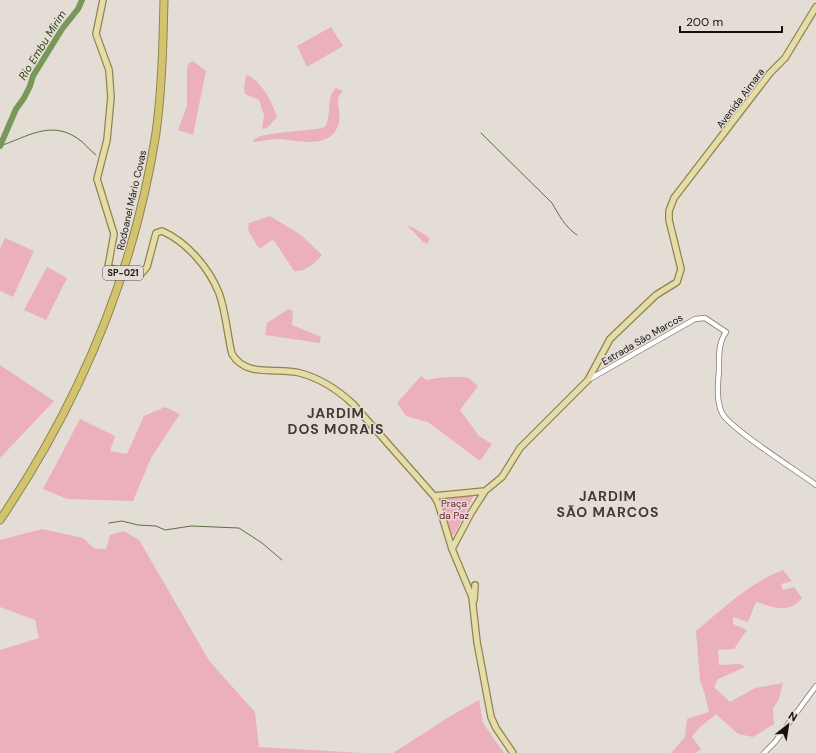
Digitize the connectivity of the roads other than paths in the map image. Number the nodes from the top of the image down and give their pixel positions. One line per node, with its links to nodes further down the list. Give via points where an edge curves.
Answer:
1 (103, 0): 7 (main road, bridge, via 96,34 109,70 111,97 107,140 97,179 114,234 110,268 141,274 147,267 156,233 162,231 171,237 206,268 219,293 235,360 254,369 305,375 346,397)
2 (164, 0): 8 (highway, Rodoanel Mário Covas / SP-021, via 162,67 156,132 142,202 118,288 79,384 29,476)
3 (816, 6): 4 (main road, Avenida Aimara, via 785,58 770,73 674,198 669,220 681,269 679,278 640,309 610,339)
4 (588, 380): 5 (street, Estrada São Marcos, via 695,319 705,318 726,332 721,341 719,367 718,393 722,413 735,427); 6 (main road, via 520,448 502,477)
5 (816, 485)
6 (485, 491): 7 (main road); 9 (main road)
7 (435, 498): 9 (main road)
8 (0, 520)
9 (452, 549): 11 (main road, via 468,585)
10 (475, 584): 11 (main road)
11 (473, 611): 13 (main road, via 491,717)
12 (816, 686): 14 (street)
13 (513, 753)
14 (764, 753)

